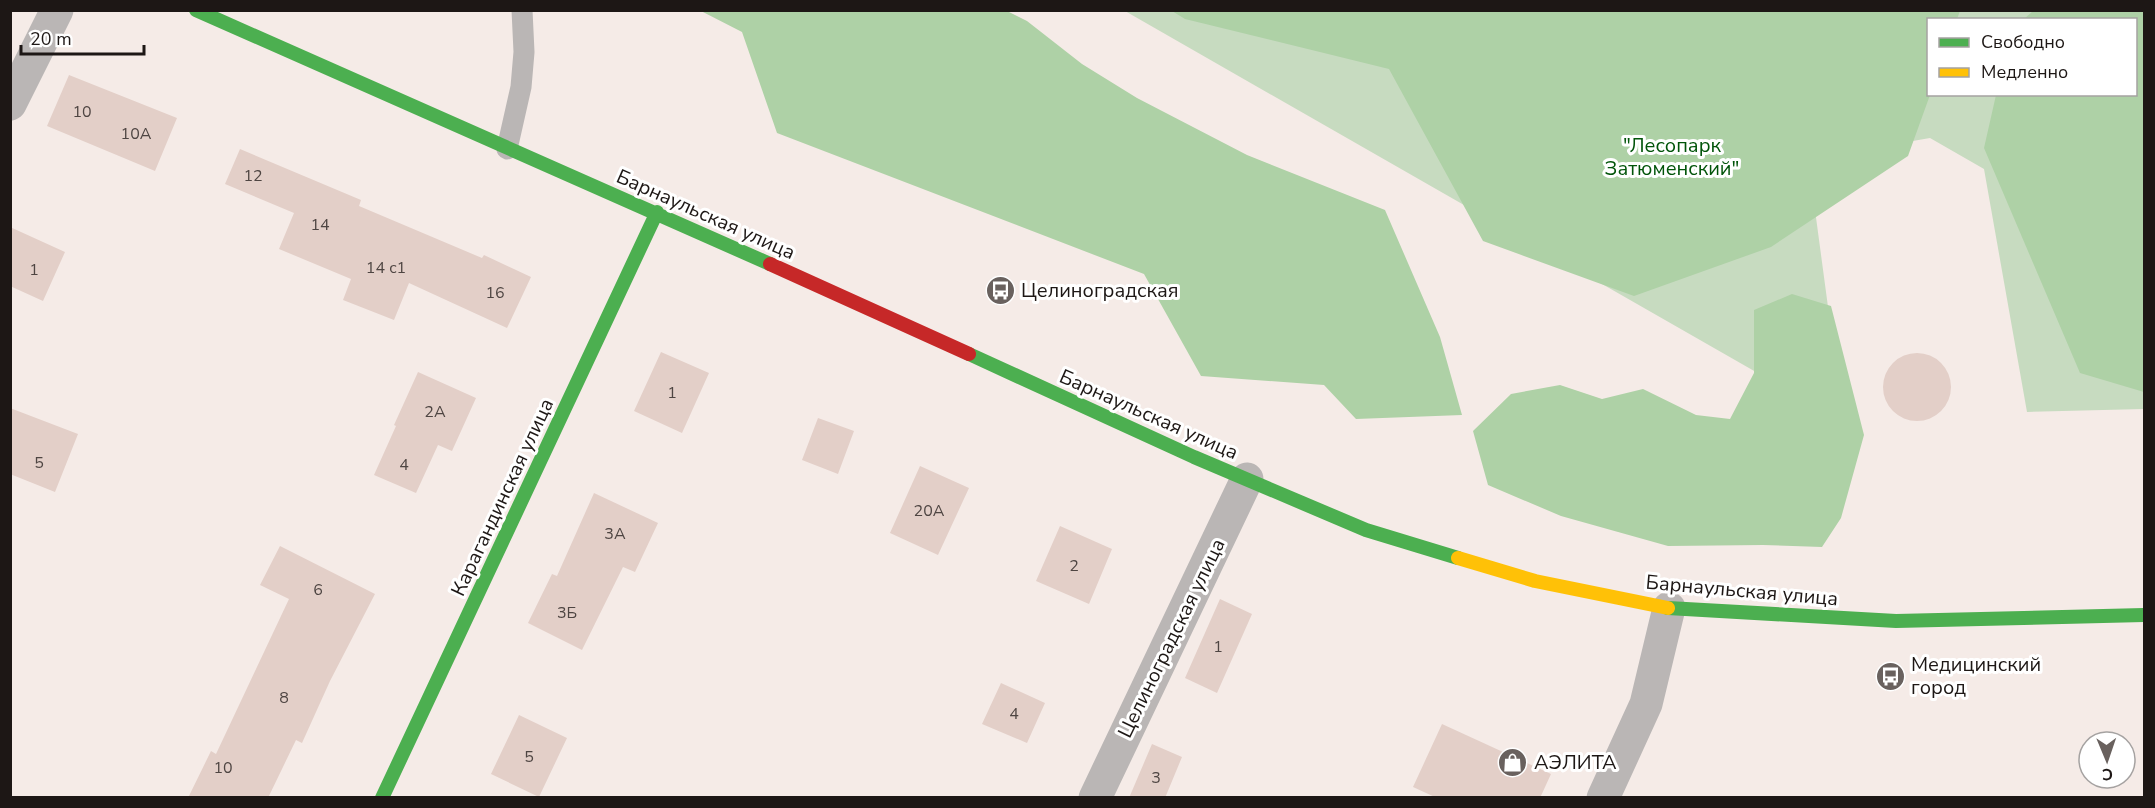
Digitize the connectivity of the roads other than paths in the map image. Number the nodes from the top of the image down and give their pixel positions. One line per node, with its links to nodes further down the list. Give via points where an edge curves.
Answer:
1 (57, 10): 4 (street)
2 (196, 10): 5 (street, Барнаульская улица)
3 (522, 10): 5 (lane, via 521,87)
4 (10, 104)
5 (507, 149): 6 (street, Барнаульская улица)
6 (657, 212): 7 (street, Барнаульская улица); 10 (street, Карагандинская улица)
7 (1247, 479): 8 (street, Барнаульская улица, via 1366,530 1535,581); 11 (street, Целиноградская улица)
8 (1669, 608): 9 (street, Барнаульская улица, via 1896,621); 12 (street, via 1646,704)
9 (2145, 615)
10 (382, 798)
11 (1095, 798)
12 (1603, 798)

